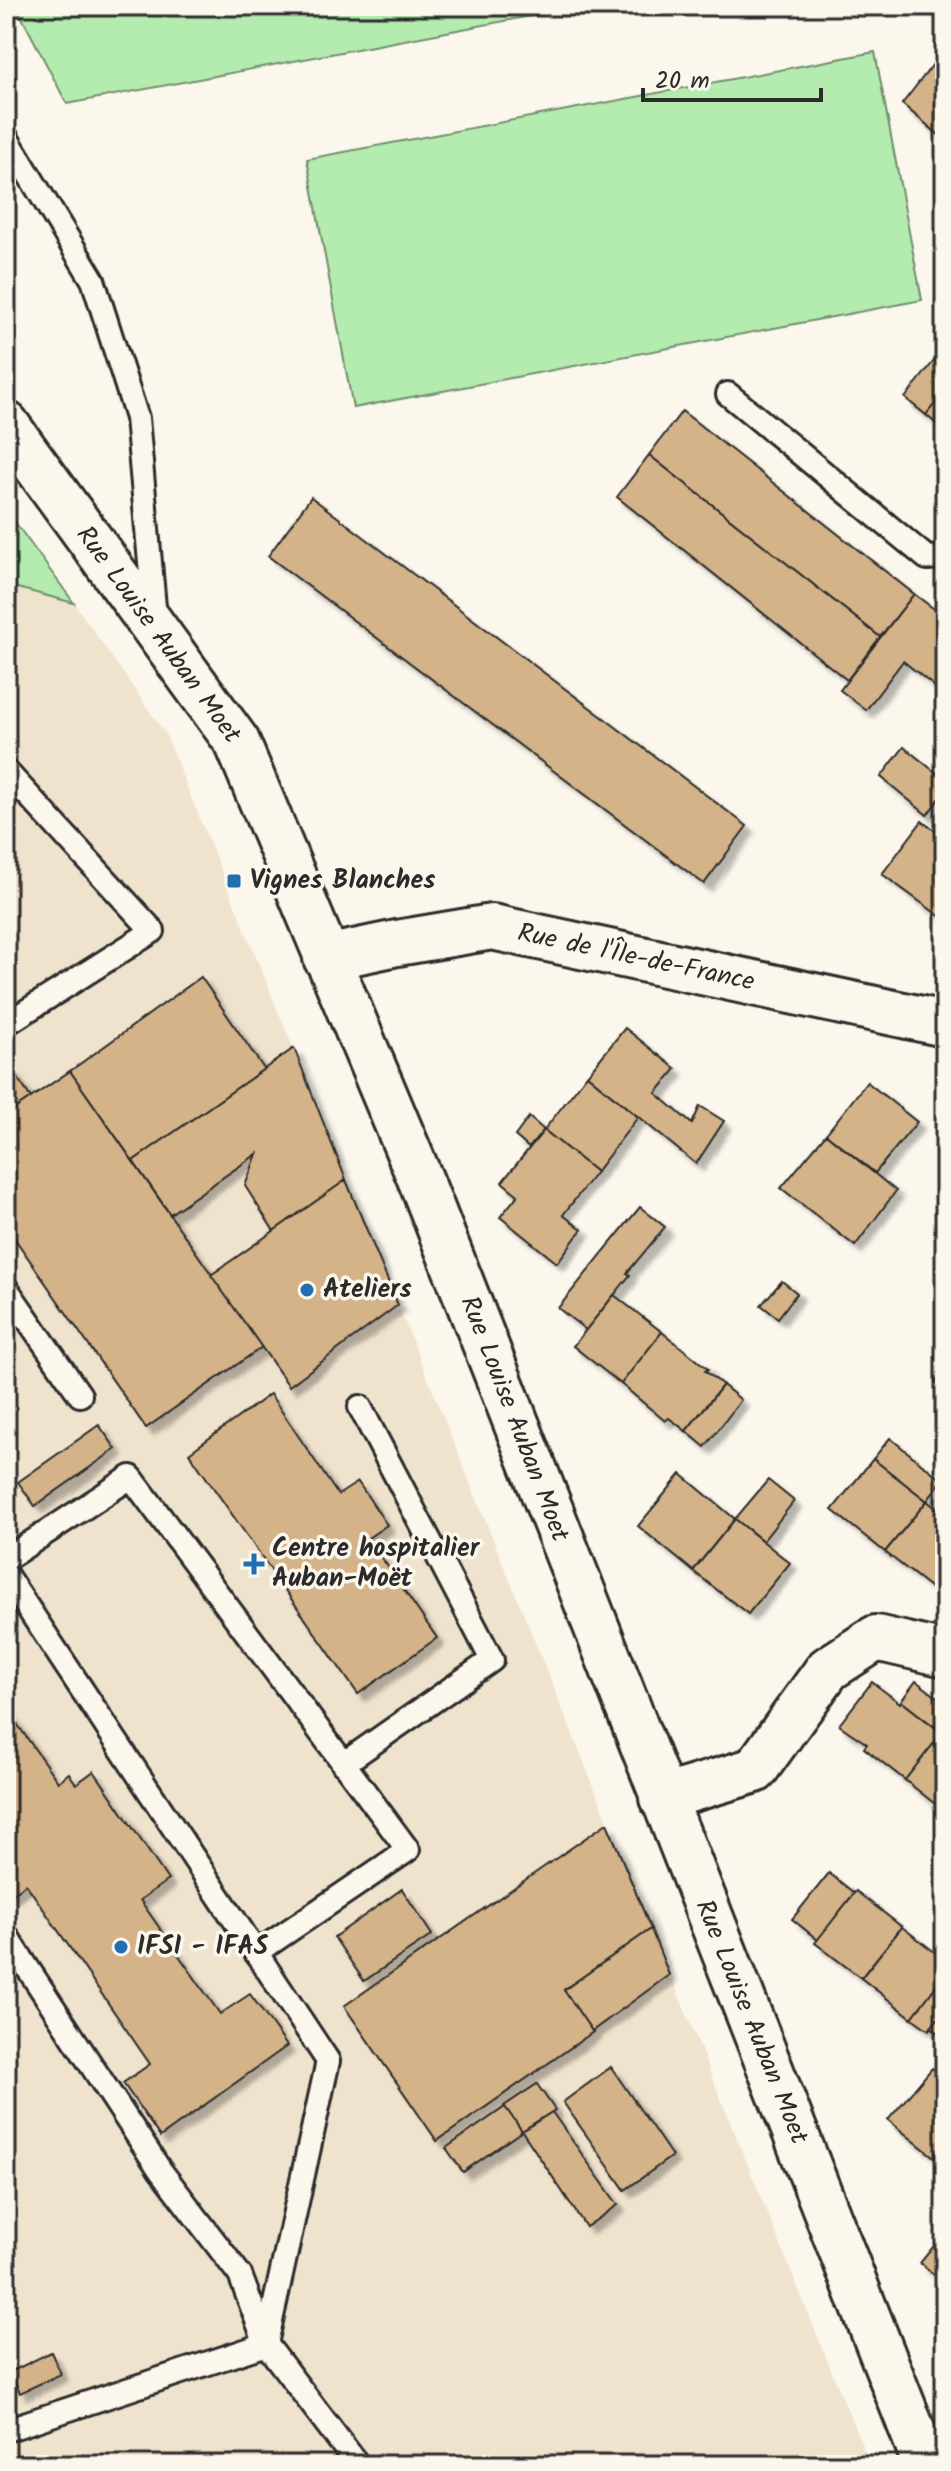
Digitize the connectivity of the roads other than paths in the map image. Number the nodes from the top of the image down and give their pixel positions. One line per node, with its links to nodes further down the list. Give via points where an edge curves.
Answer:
1 (6, 137): 5 (lane, via 93,280 137,418)
2 (728, 394): 4 (lane, via 927,558)
3 (6, 424): 5 (street, Rue Louise Auban Moet)
4 (945, 557)
5 (157, 631): 7 (street, Rue Louise Auban Moet, via 237,742)
6 (6, 771): 8 (lane, via 153,931)
7 (326, 958): 9 (street, Rue de l'Île-de-France, via 492,927); 17 (street, Rue Louise Auban Moet, via 421,1181)
8 (6, 1024)
9 (945, 1024)
10 (6, 1288): 11 (lane)
11 (80, 1395)
12 (360, 1407): 16 (lane, via 492,1660)
13 (6, 1559): 16 (lane, via 131,1477)
14 (6, 1575): 19 (lane)
15 (945, 1654): 17 (street, via 876,1638 828,1669 755,1770)
16 (343, 1764): 19 (lane, via 408,1850)
17 (662, 1798): 23 (street, Rue Louise Auban Moet)
18 (6, 1935): 20 (lane, via 160,2170 240,2275)
19 (256, 1953): 20 (lane, via 328,2061)
20 (266, 2344): 21 (lane); 22 (lane)
21 (6, 2430)
22 (358, 2465)
23 (926, 2465)

